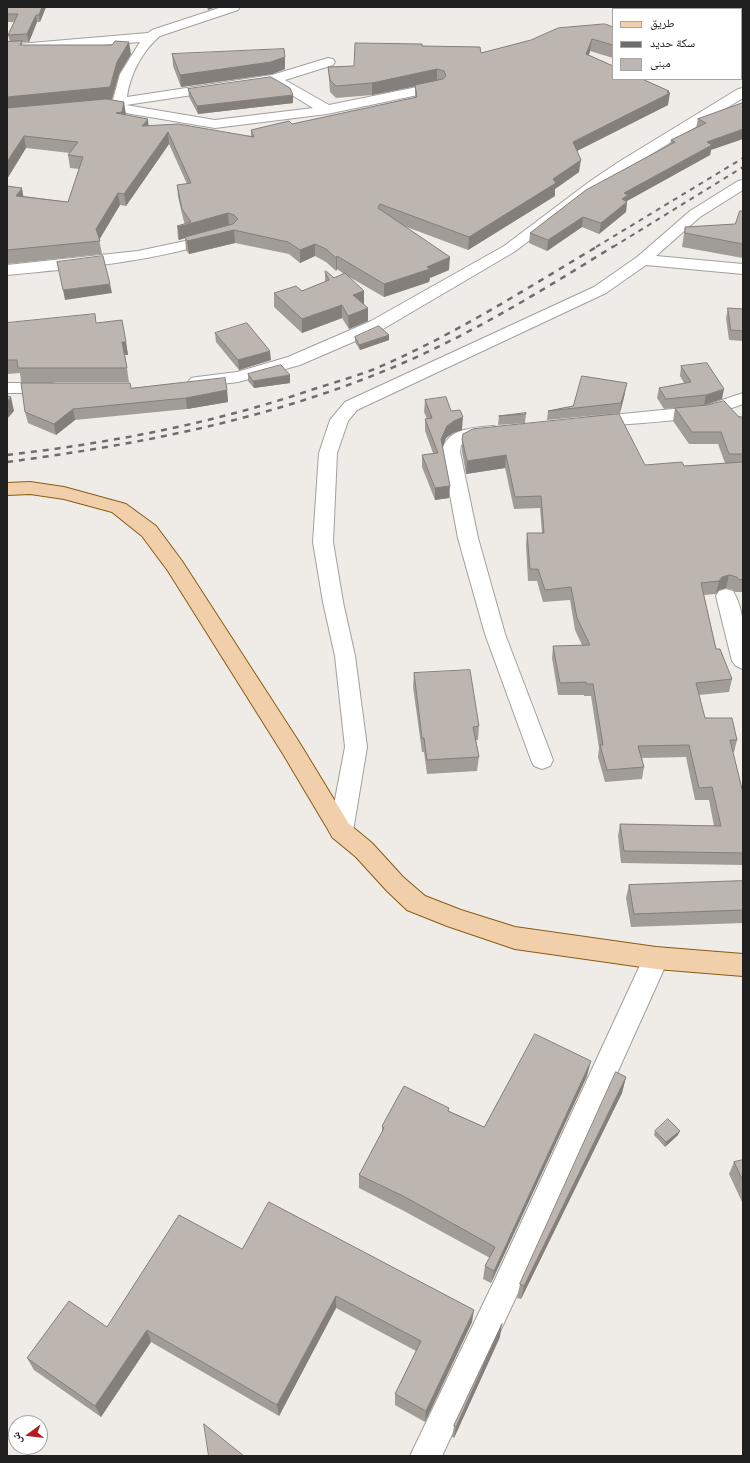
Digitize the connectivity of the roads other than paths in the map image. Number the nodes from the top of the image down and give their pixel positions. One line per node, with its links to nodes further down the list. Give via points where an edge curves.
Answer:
1 (234, 7): 2 (street)
2 (150, 37): 3 (street); 8 (street)
3 (7, 49)
4 (328, 62): 5 (street)
5 (274, 79): 8 (street); 10 (street)
6 (437, 87): 10 (street)
7 (743, 92): 16 (street, via 622,166 509,249 377,325 294,361 238,376)
8 (114, 104): 9 (street); 10 (street, via 215,124)
9 (78, 109)
10 (327, 110)
11 (743, 184): 13 (street, via 695,214)
12 (229, 232): 15 (street, via 174,248 138,255)
13 (643, 260): 14 (street); 26 (street, via 600,290 351,406 339,420 328,453 323,542 345,656 356,747)
14 (743, 269)
15 (7, 270)
16 (186, 384)
17 (7, 388): 18 (street)
18 (69, 388)
19 (737, 406): 20 (street)
20 (571, 424)
21 (508, 430): 25 (street, via 463,436 453,442 451,452 468,538 495,634)
22 (7, 489): 26 (main road, via 30,488 64,492 119,508 149,532 175,566)
23 (726, 596): 24 (street)
24 (743, 661)
25 (542, 760)
26 (341, 831): 27 (main road, via 364,850 416,903 515,938)
27 (656, 958): 28 (main road); 29 (street)
28 (743, 965)
29 (426, 1456)

